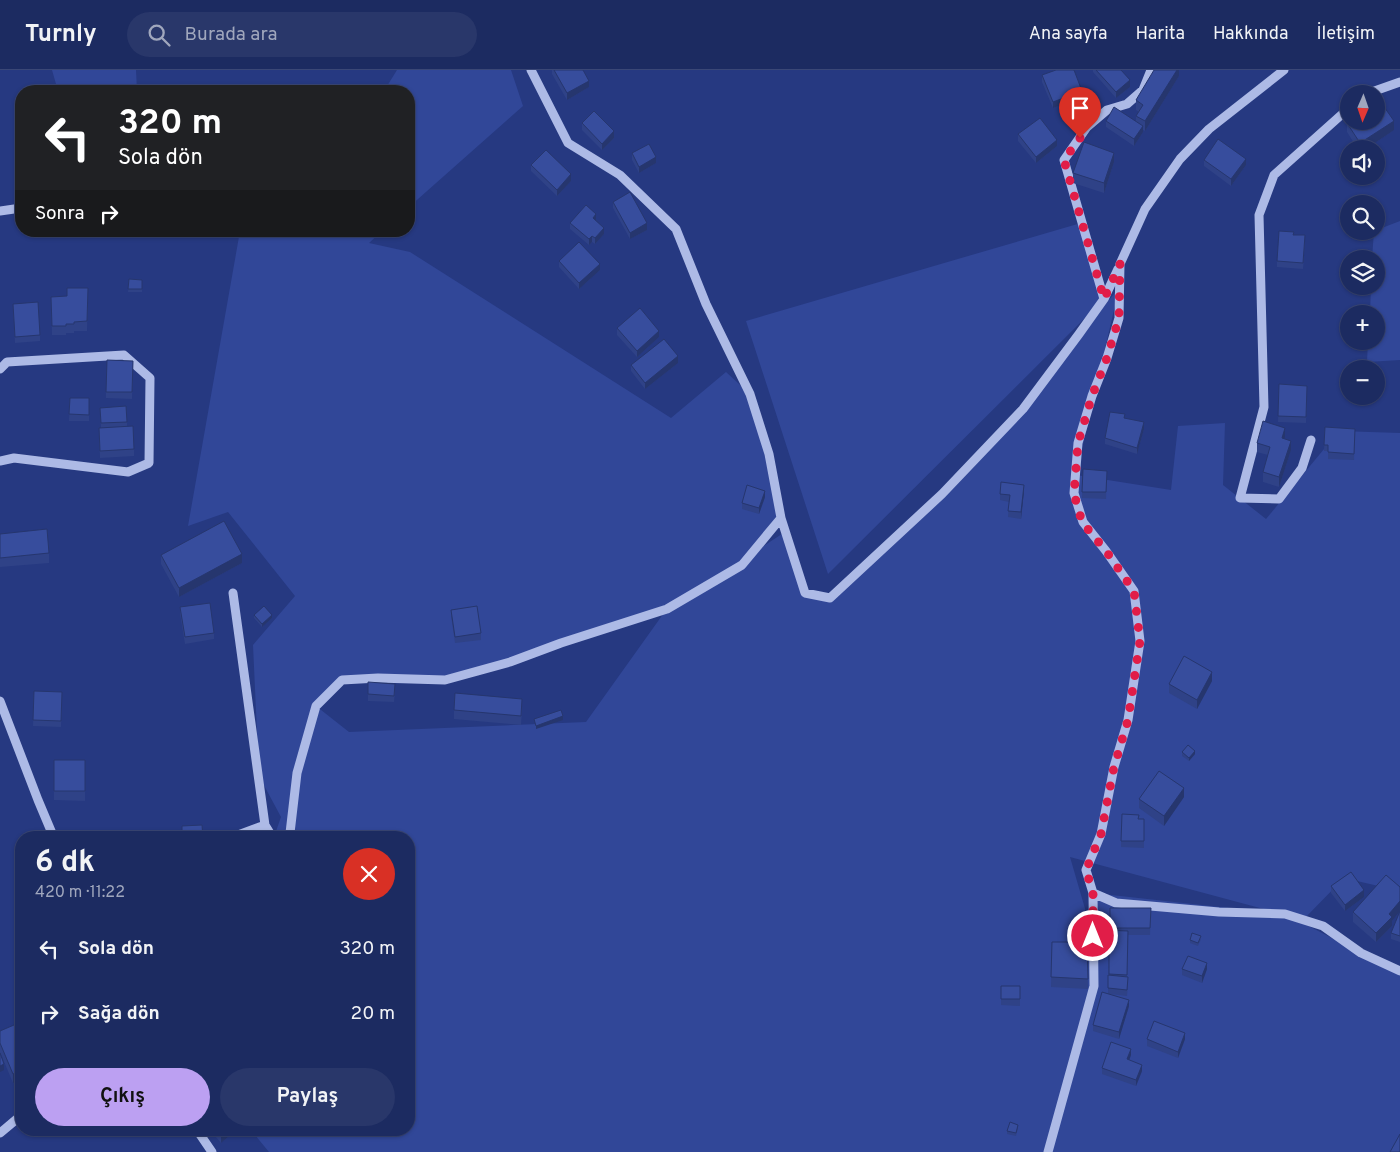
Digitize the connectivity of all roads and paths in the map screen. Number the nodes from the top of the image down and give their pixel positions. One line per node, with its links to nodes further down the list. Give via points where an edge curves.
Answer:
1 (531, 70): 15 (street, via 568,143 620,175 676,229 706,304 750,394 769,454)
2 (1152, 70): 10 (street, via 1143,90 1127,104 1107,110 1087,127 1064,160)
3 (1284, 70): 9 (street, via 1209,129 1180,159 1145,209)
4 (1400, 82): 5 (street)
5 (1385, 87)
6 (1340, 116): 13 (street, via 1274,175 1259,215 1264,407 1240,498 1280,499 1302,468)
7 (15, 209): 8 (street)
8 (0, 211)
9 (1120, 264): 10 (street); 23 (street, via 1119,318 1078,443 1074,494 1082,522 1134,591 1140,641 1128,720 1114,767 1101,834 1086,870)
10 (1104, 299): 15 (street, via 1024,409 942,494 830,598 805,593)
11 (4, 362): 12 (street); 14 (street, via 124,355 150,378 149,463 128,472 14,458)
12 (0, 369)
13 (1311, 440)
14 (0, 462)
15 (781, 518): 22 (street, via 742,565 667,609 446,680 342,680 316,706 298,774)
16 (233, 593): 18 (street)
17 (0, 701): 19 (street)
18 (265, 825): 20 (street); 21 (street)
19 (51, 831)
20 (249, 831)
21 (269, 831)
22 (290, 831)
23 (1093, 893): 24 (street, via 1116,903 1285,914 1323,926 1361,953); 29 (street, via 1094,986)
24 (1400, 971)
25 (15, 1120): 26 (street)
26 (0, 1133)
27 (201, 1136): 28 (street)
28 (212, 1152)
29 (1048, 1152)

